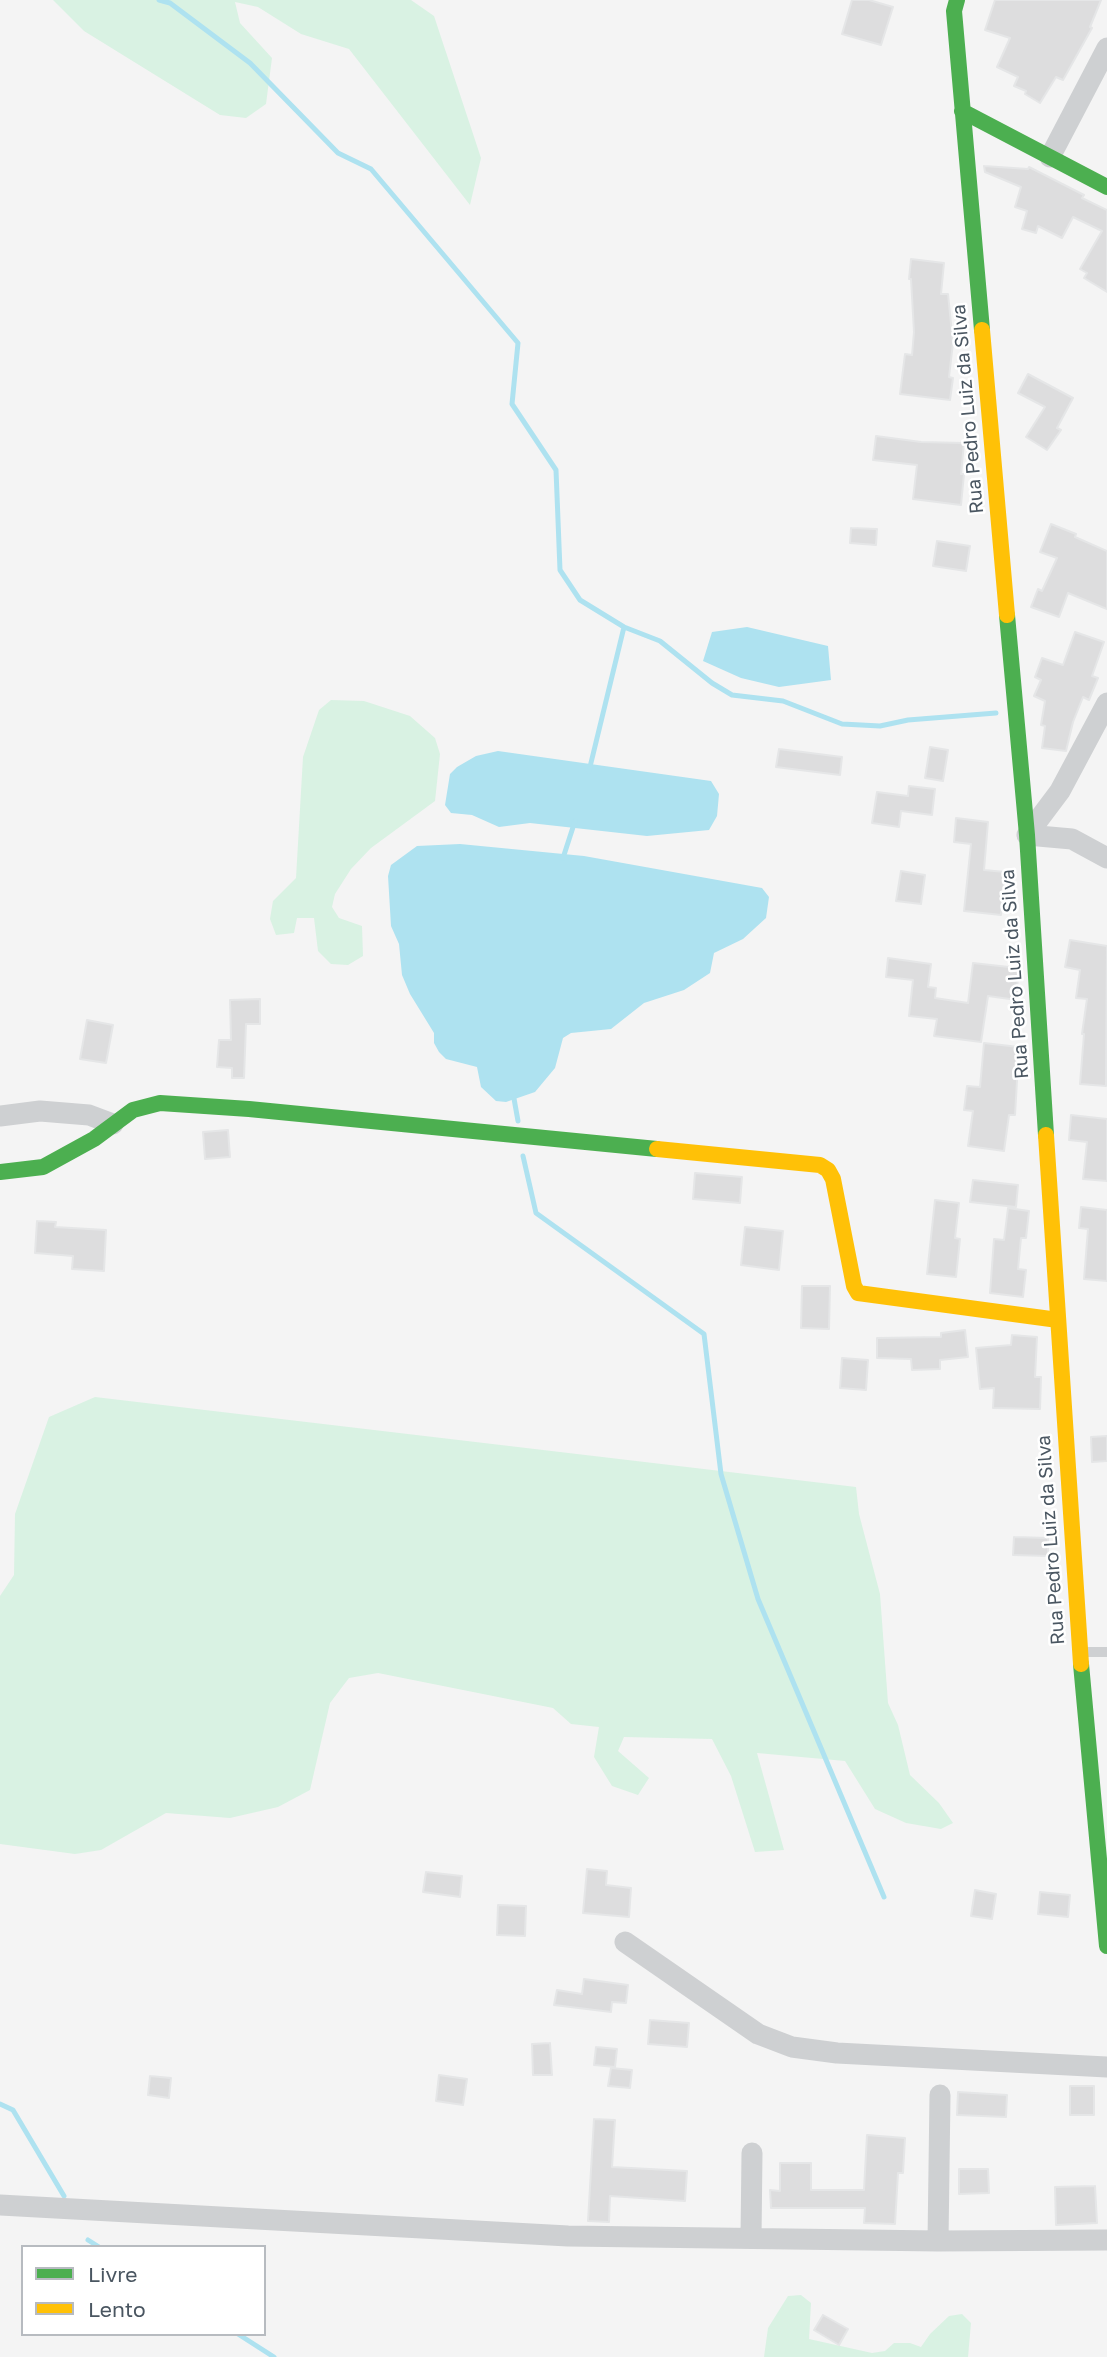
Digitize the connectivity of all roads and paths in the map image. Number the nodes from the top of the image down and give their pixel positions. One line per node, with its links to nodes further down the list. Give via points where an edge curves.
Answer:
1 (957, 0): 3 (street, Rua Pedro Luiz da Silva)
2 (1107, 48): 4 (street)
3 (962, 111): 4 (street); 7 (street, Rua Pedro Luiz da Silva)
4 (1050, 157): 5 (street)
5 (1107, 187)
6 (1107, 703): 7 (street, via 1060,791)
7 (1027, 835): 8 (street, via 1072,839); 12 (street, Rua Pedro Luiz da Silva)
8 (1107, 858)
9 (0, 1116): 10 (street, via 52,1112 89,1115)
10 (113, 1124): 11 (street, via 43,1167); 12 (street, via 133,1110 160,1103 820,1165 834,1179 858,1293)
11 (0, 1172)
12 (1058, 1320): 13 (street, Rua Pedro Luiz da Silva)
13 (1080, 1651): 14 (lane); 15 (street, Rua Pedro Luiz da Silva)
14 (1107, 1652)
15 (1104, 1869): 17 (street, Rua Pedro Luiz da Silva)
16 (625, 1942): 18 (street, via 758,2034 792,2047)
17 (1107, 1946)
18 (1107, 2067)
19 (940, 2095): 24 (street)
20 (752, 2153): 22 (street)
21 (0, 2205): 22 (street, via 568,2236)
22 (751, 2238): 24 (street)
23 (1107, 2240): 24 (street)
24 (938, 2241)

